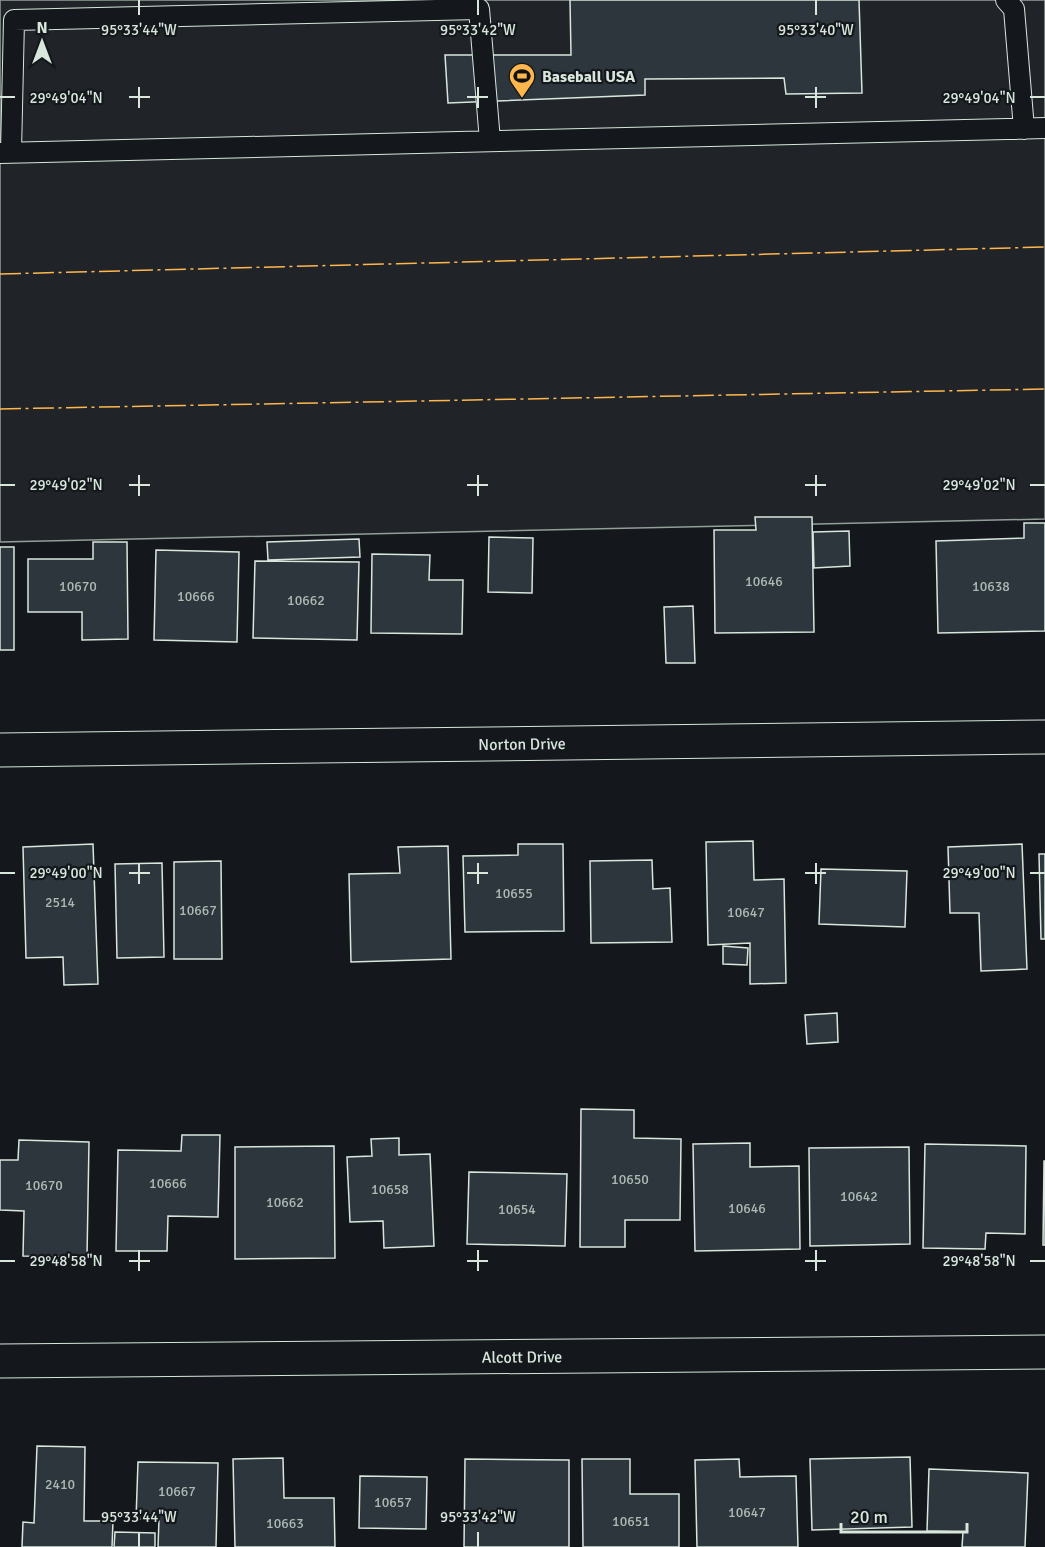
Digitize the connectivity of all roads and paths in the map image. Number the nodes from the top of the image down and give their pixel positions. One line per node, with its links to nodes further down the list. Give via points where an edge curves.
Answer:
1 (1006, 0): 3 (lane, via 1014,9)
2 (1045, 128): 3 (lane)
3 (1024, 129): 4 (lane)
4 (490, 141): 5 (lane); 5 (lane, via 479,9 26,19 14,20)
5 (6, 152)
6 (1045, 737): 7 (street, Norton Drive)
7 (0, 750)
8 (1045, 1352): 9 (street, Alcott Drive)
9 (0, 1362)

